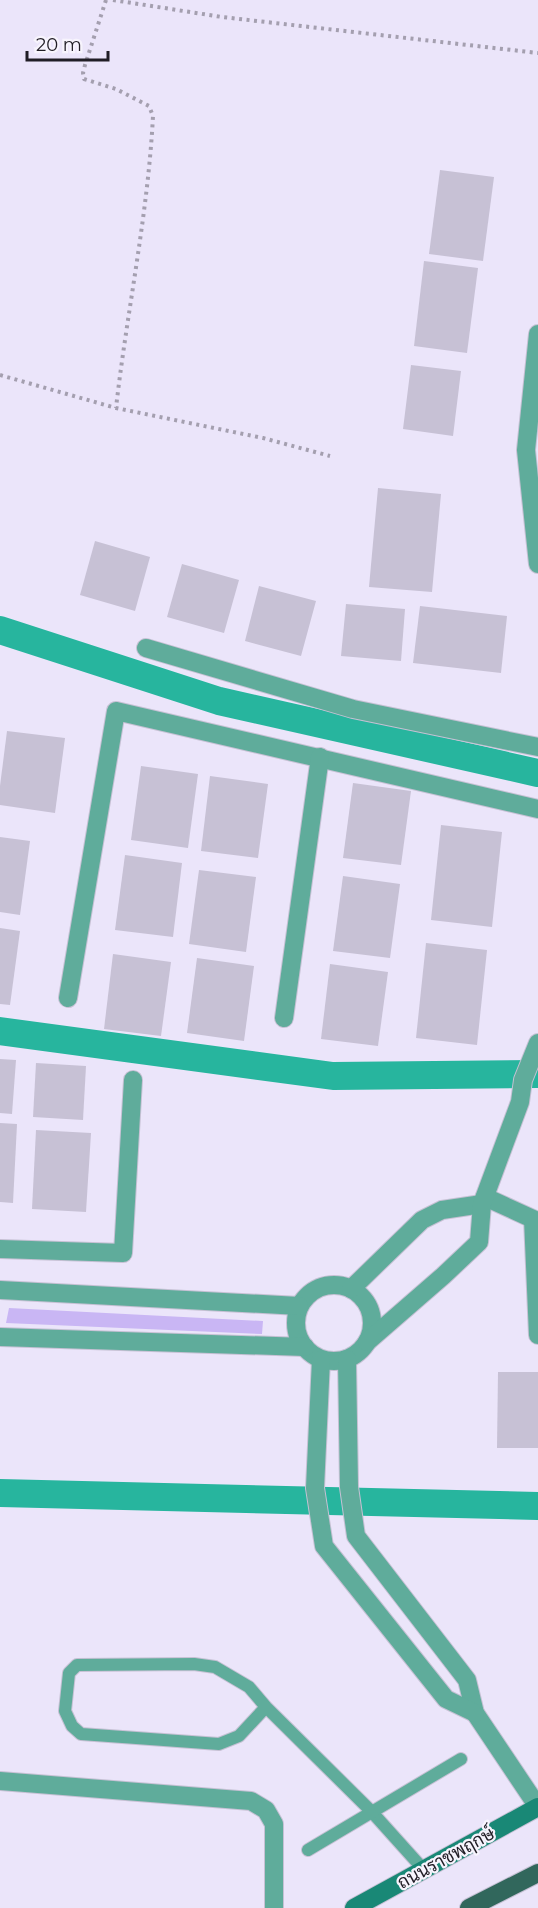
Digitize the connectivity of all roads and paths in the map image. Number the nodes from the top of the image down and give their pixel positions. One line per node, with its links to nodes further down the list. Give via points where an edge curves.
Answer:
1 (106, 0): 6 (path, via 84,79 116,89 149,106 153,116)
2 (113, 0): 3 (path, via 222,17)
3 (538, 53)
4 (538, 334): 7 (street)
5 (0, 375): 6 (path)
6 (117, 408): 8 (path)
7 (532, 450): 9 (street)
8 (330, 456)
9 (538, 564)
10 (146, 648): 11 (street, via 353,708)
11 (538, 747)
12 (320, 757): 13 (street); 14 (street, via 116,711); 15 (street)
13 (538, 809)
14 (68, 998)
15 (284, 1018)
16 (538, 1042): 19 (street, via 523,1080)
17 (133, 1080): 21 (street, via 123,1253)
18 (538, 1089): 19 (street)
19 (520, 1102): 20 (street)
20 (483, 1201): 22 (street, via 442,1210 422,1220); 25 (street, via 533,1219); 27 (street, via 479,1242)
21 (0, 1249)
22 (351, 1289): 24 (street, via 339,1285 322,1287); 27 (street, via 370,1311 372,1329)
23 (0, 1290): 24 (street)
24 (299, 1306): 28 (street, via 296,1331)
25 (538, 1335)
26 (0, 1336): 28 (street)
27 (367, 1342): 29 (street, via 359,1353)
28 (305, 1347): 30 (street)
29 (347, 1359): 30 (street); 32 (street, via 349,1487 356,1536 467,1680)
30 (321, 1360): 32 (street, via 315,1488 324,1546 446,1699)
31 (266, 1707): 31 (lane, via 249,1687 215,1668 194,1664 92,1664 77,1665 69,1673 65,1711 81,1734 219,1744 239,1736); 36 (lane)
32 (475, 1713): 35 (street)
33 (461, 1759): 36 (lane)
34 (0, 1780): 40 (street, via 251,1801 266,1810 274,1824)
35 (538, 1807): 38 (main road, ถนนราชพฤกษ์)
36 (371, 1812): 37 (lane); 38 (lane)
37 (308, 1850)
38 (424, 1870): 41 (main road, ถนนราชพฤกษ์)
39 (538, 1873): 42 (main road)
40 (274, 1908)
41 (354, 1908)
42 (469, 1908)

